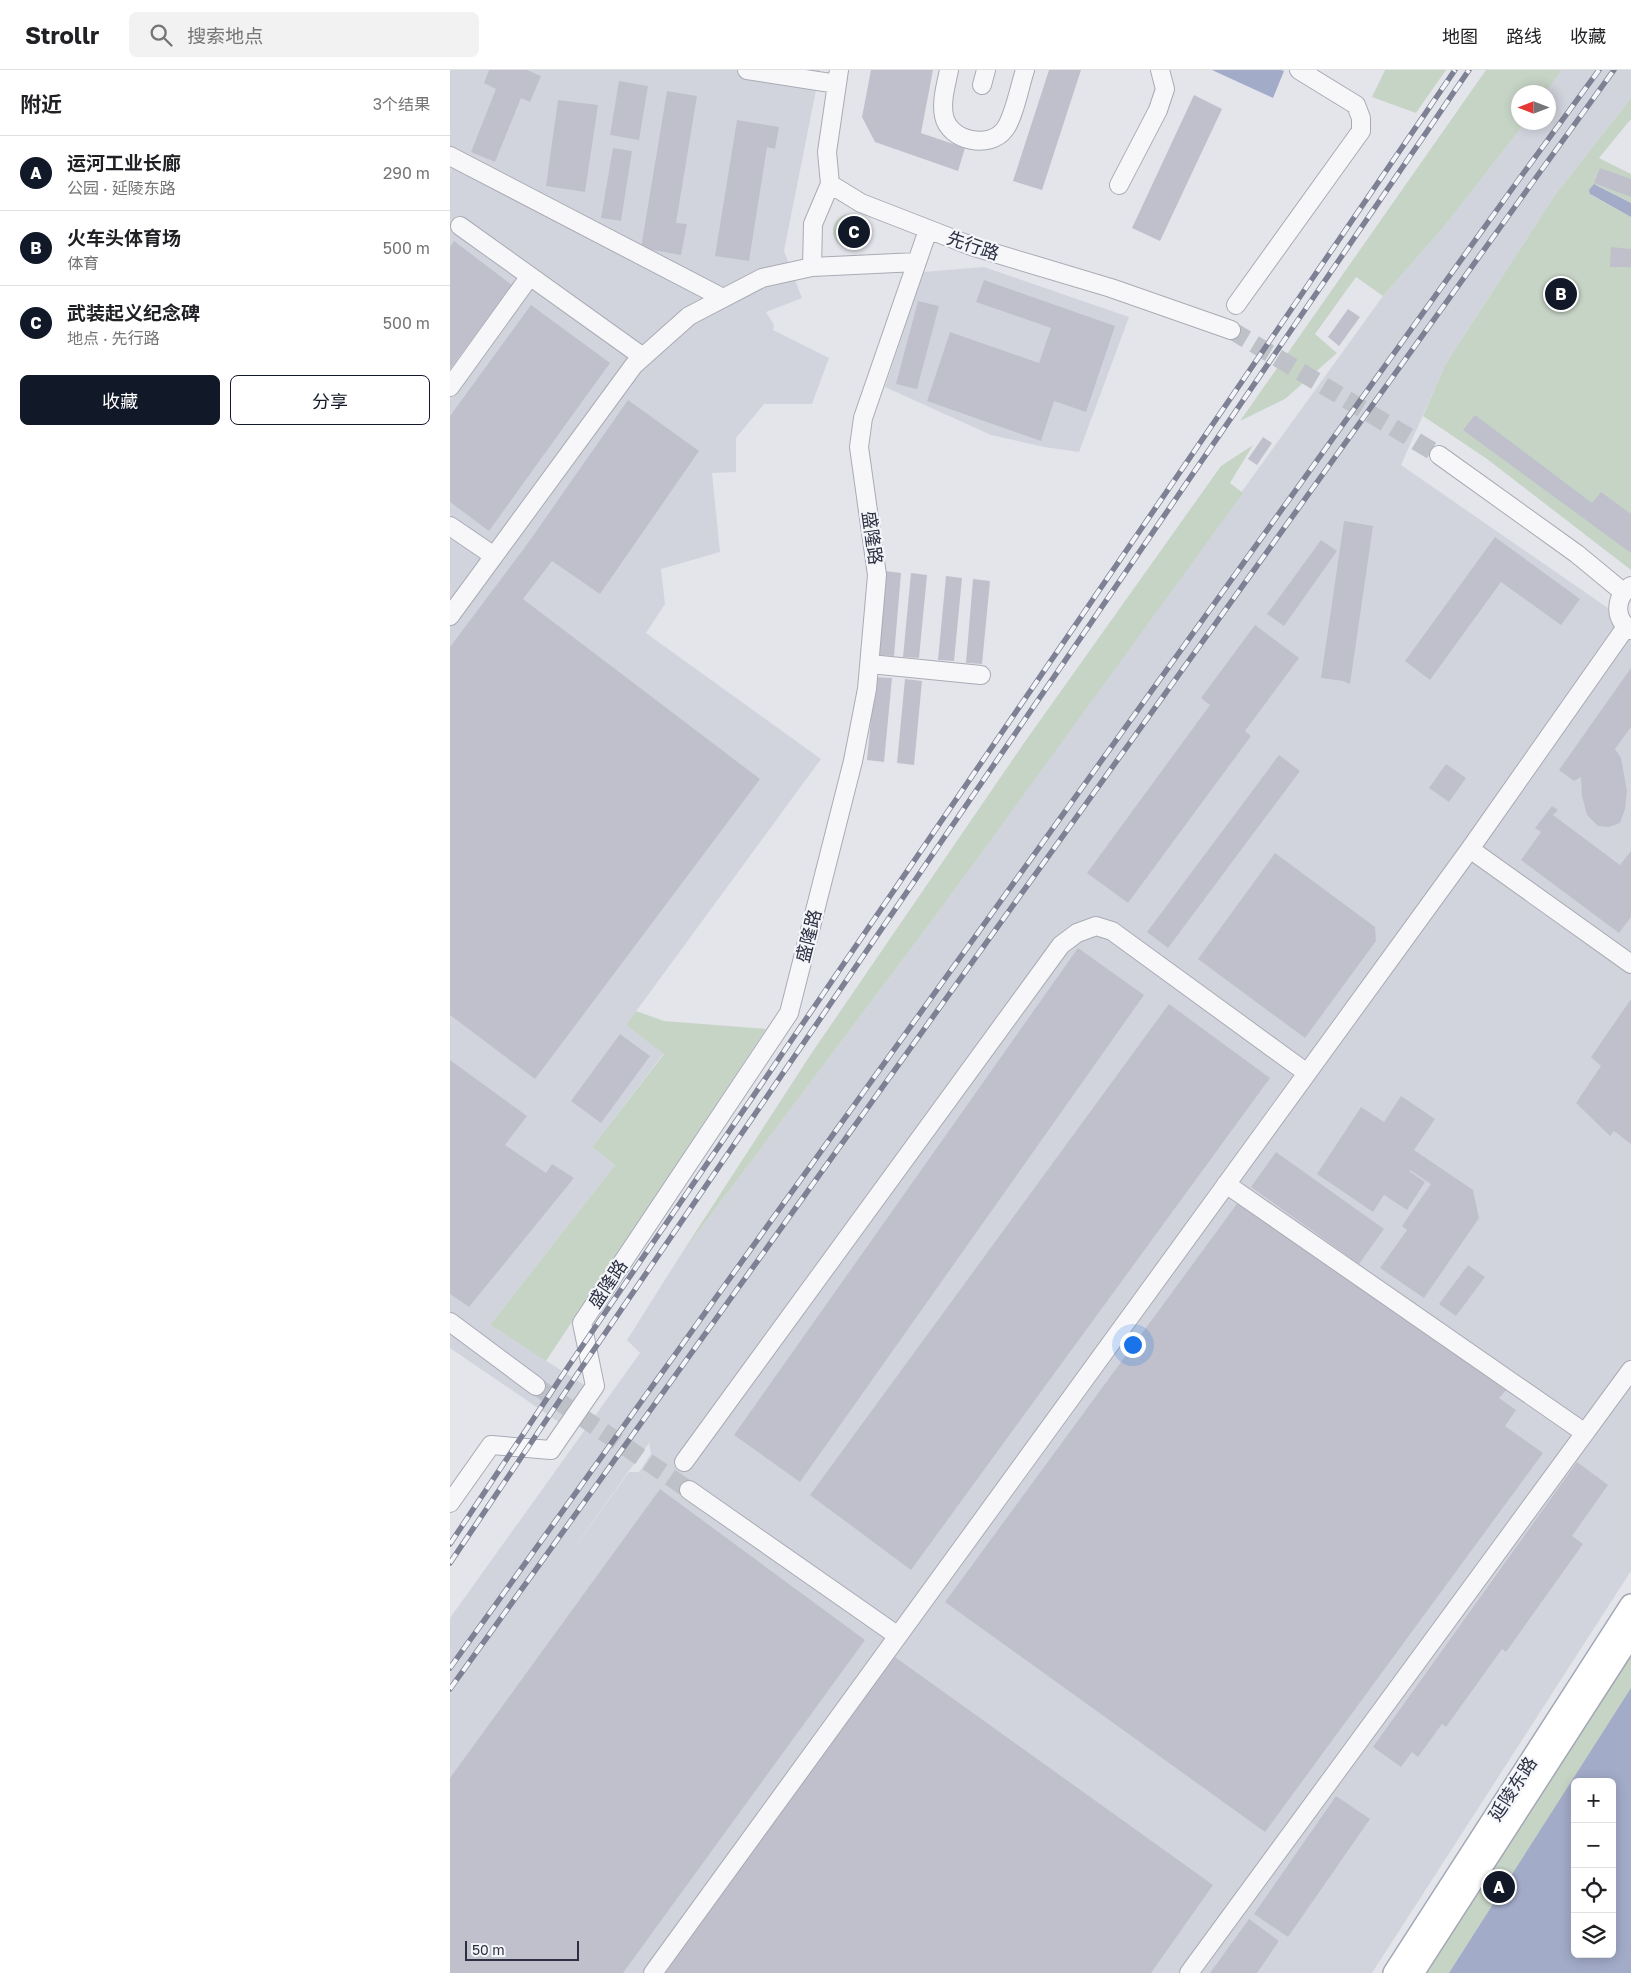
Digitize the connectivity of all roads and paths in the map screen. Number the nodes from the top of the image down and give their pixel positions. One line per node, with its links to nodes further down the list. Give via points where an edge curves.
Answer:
1 (747, 70): 6 (street)
2 (949, 70): 3 (street, via 944,118 951,131 980,141 995,139 1006,128)
3 (1025, 70)
4 (1160, 70): 9 (street, via 1166,89)
5 (1299, 70): 16 (street, via 1356,105 1361,118 1361,132)
6 (838, 77): 8 (street, via 827,152)
7 (450, 156): 15 (street)
8 (830, 184): 11 (street, 先行路, via 861,203); 13 (street, via 813,224)
9 (1119, 185)
10 (460, 226): 14 (street)
11 (928, 230): 12 (street, 盛隆路); 17 (street, 先行路)
12 (917, 262): 13 (street); 26 (street, 盛隆路, via 863,418 859,447 877,576)
13 (812, 267): 15 (street, via 762,278)
14 (530, 276): 18 (street); 19 (street)
15 (723, 298): 18 (street, via 689,316)
16 (1236, 304)
17 (1231, 330)
18 (643, 357): 22 (street)
19 (450, 387)
20 (1439, 455): 23 (street)
21 (450, 526): 22 (street)
22 (494, 556): 24 (street)
23 (1627, 589): 25 (street, via 1619,598 1618,614)
24 (450, 616)
25 (1628, 628): 28 (street)
26 (870, 664): 27 (street); 38 (street, 盛隆路, via 853,761 789,1012 582,1323 595,1386 551,1450 491,1445)
27 (981, 675)
28 (1470, 848): 29 (street); 30 (street)
29 (1631, 965)
30 (1307, 1073): 31 (street); 36 (street, via 1112,931 1096,926 1077,933 1061,945)
31 (1226, 1184): 35 (street); 41 (street)
32 (450, 1322): 34 (street)
33 (1631, 1370): 35 (street)
34 (536, 1386)
35 (1585, 1433): 43 (street)
36 (684, 1462)
37 (689, 1490): 41 (street)
38 (450, 1503)
39 (1631, 1605): 44 (main road, 延陵东路)
40 (1631, 1635): 45 (main road, 延陵东路)
41 (898, 1636): 42 (street)
42 (652, 1973)
43 (1189, 1973)
44 (1394, 1973)
45 (1412, 1973)

